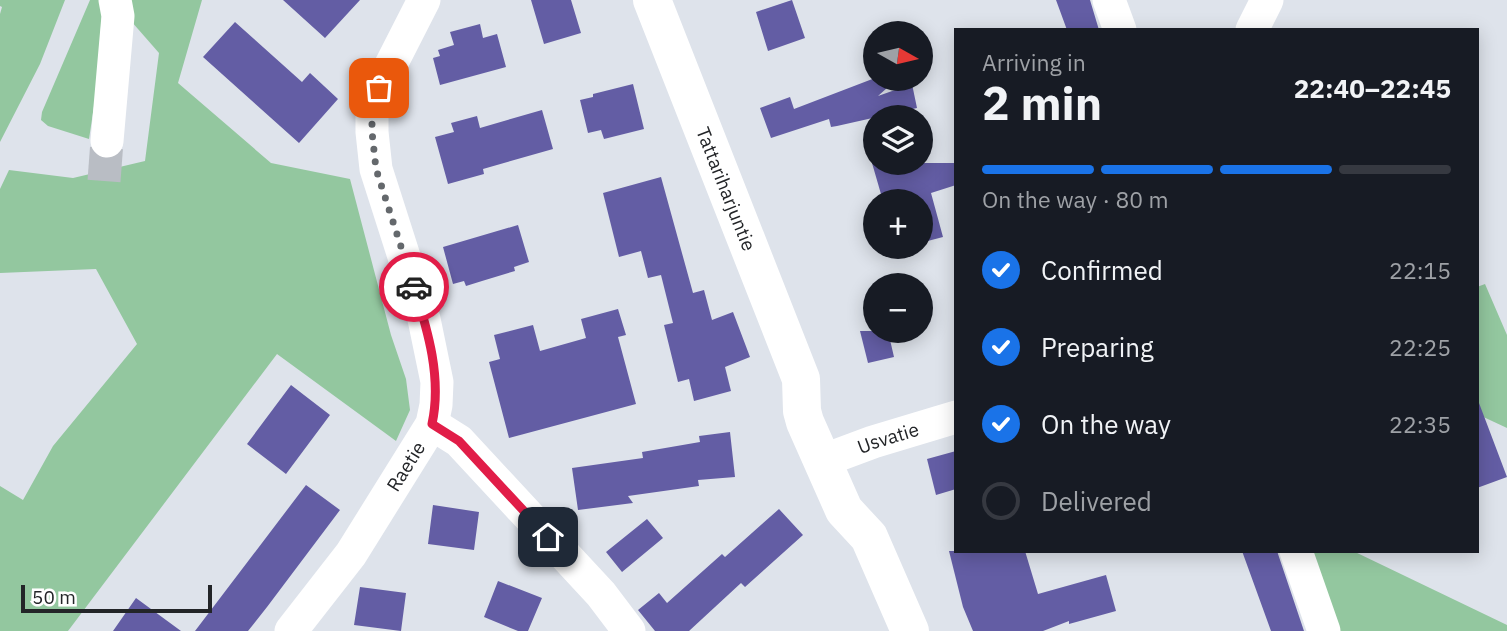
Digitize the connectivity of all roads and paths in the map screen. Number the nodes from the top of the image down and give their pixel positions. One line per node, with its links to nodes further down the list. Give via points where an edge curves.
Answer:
1 (115, 0): 8 (street, via 118,16)
2 (424, 0): 10 (street, Raetie, via 372,102 372,132 376,169 437,382)
3 (652, 0): 11 (main road, Tattariharjuntie, via 801,379 802,411)
4 (1109, 0): 6 (street)
5 (1267, 0): 7 (street)
6 (1119, 28)
7 (1253, 28)
8 (107, 141)
9 (954, 418): 11 (street, Usvatie)
10 (432, 424): 13 (street, Raetie, via 351,554); 14 (street, via 459,441 601,594)
11 (834, 457): 15 (main road, Tattariharjuntie, via 844,510 869,537)
12 (1297, 553): 16 (street)
13 (290, 631)
14 (629, 631)
15 (910, 631)
16 (1324, 631)

